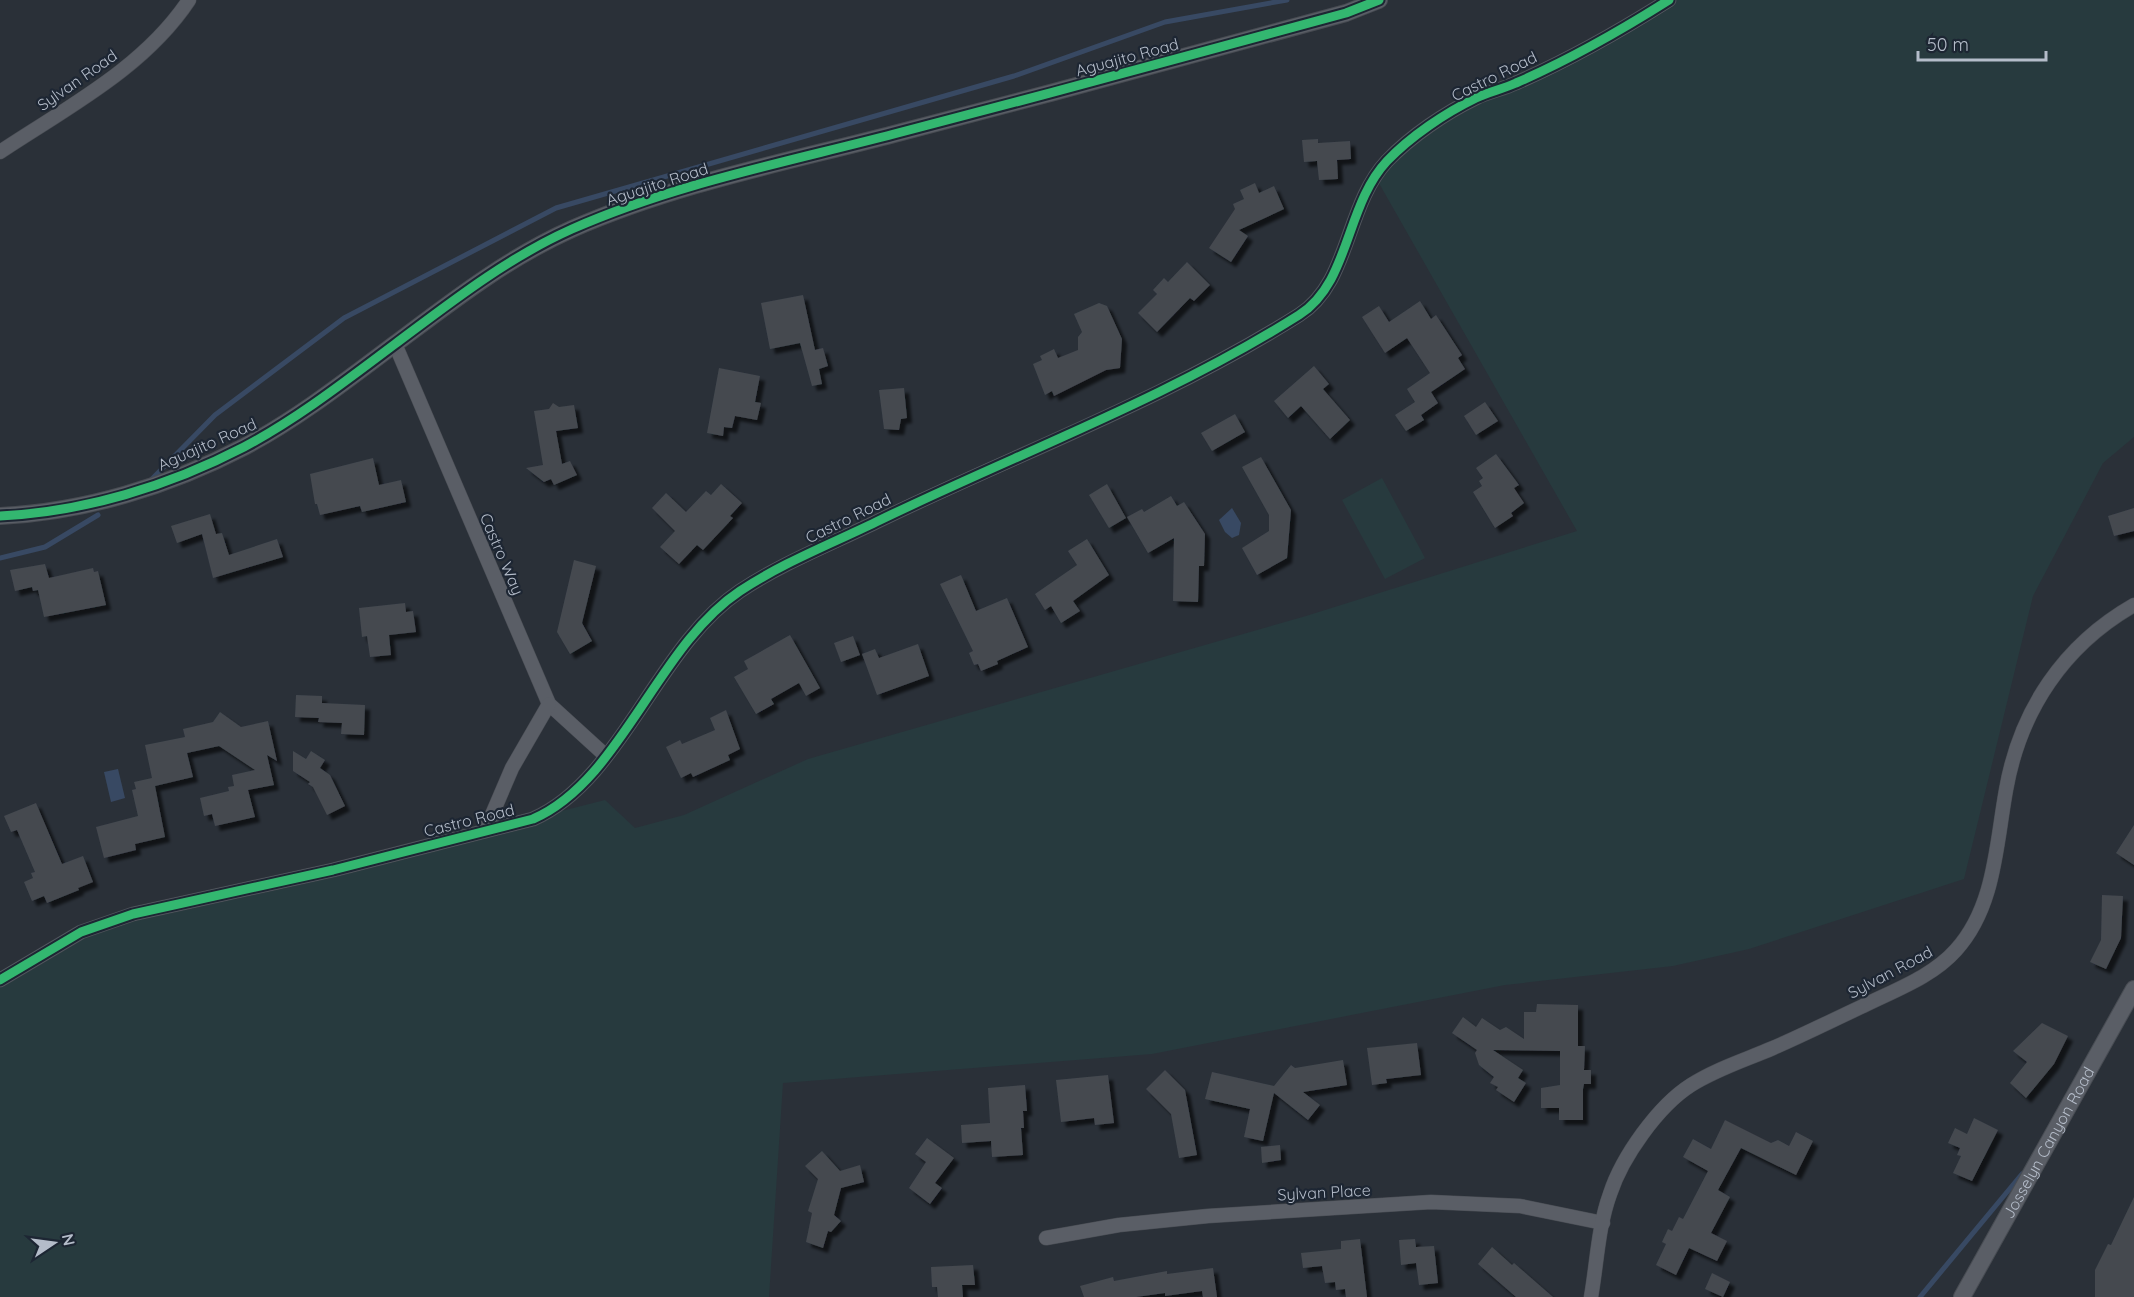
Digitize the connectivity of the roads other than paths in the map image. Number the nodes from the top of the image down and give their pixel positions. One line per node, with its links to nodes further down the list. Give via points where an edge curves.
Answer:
1 (189, 0): 4 (street, Sylvan Road, via 165,30 117,74)
2 (1379, 0): 5 (street, Aguajito Road, via 1346,13 632,206 570,230 467,288)
3 (1669, 0): 9 (street, Castro Road, via 1622,30 1516,83 1475,98 1416,136 1386,162 1364,195 1325,291 1302,313 1151,396 964,479 773,571 740,591 706,617)
4 (0, 152)
5 (394, 344): 6 (street, Aguajito Road, via 281,426 192,470 97,503); 8 (street, Castro Way)
6 (0, 516)
7 (2134, 605): 13 (street, Sylvan Road, via 2088,636 2045,688 2016,752 1983,906 1971,932 1955,951 1936,969 1690,1086 1669,1102 1628,1159 1609,1195)
8 (549, 705): 9 (street, Castro Way); 10 (street, via 512,768)
9 (606, 756): 10 (street, Castro Road, via 550,812)
10 (485, 831): 11 (street, Castro Road, via 114,920 81,932)
11 (0, 980)
12 (2134, 988): 16 (street, Josselyn Canyon Road)
13 (1603, 1223): 14 (street, Sylvan Place, via 1520,1206 1431,1202 1208,1216 1119,1225); 15 (street, Sylvan Road)
14 (1046, 1238)
15 (1591, 1297)
16 (1962, 1297)

